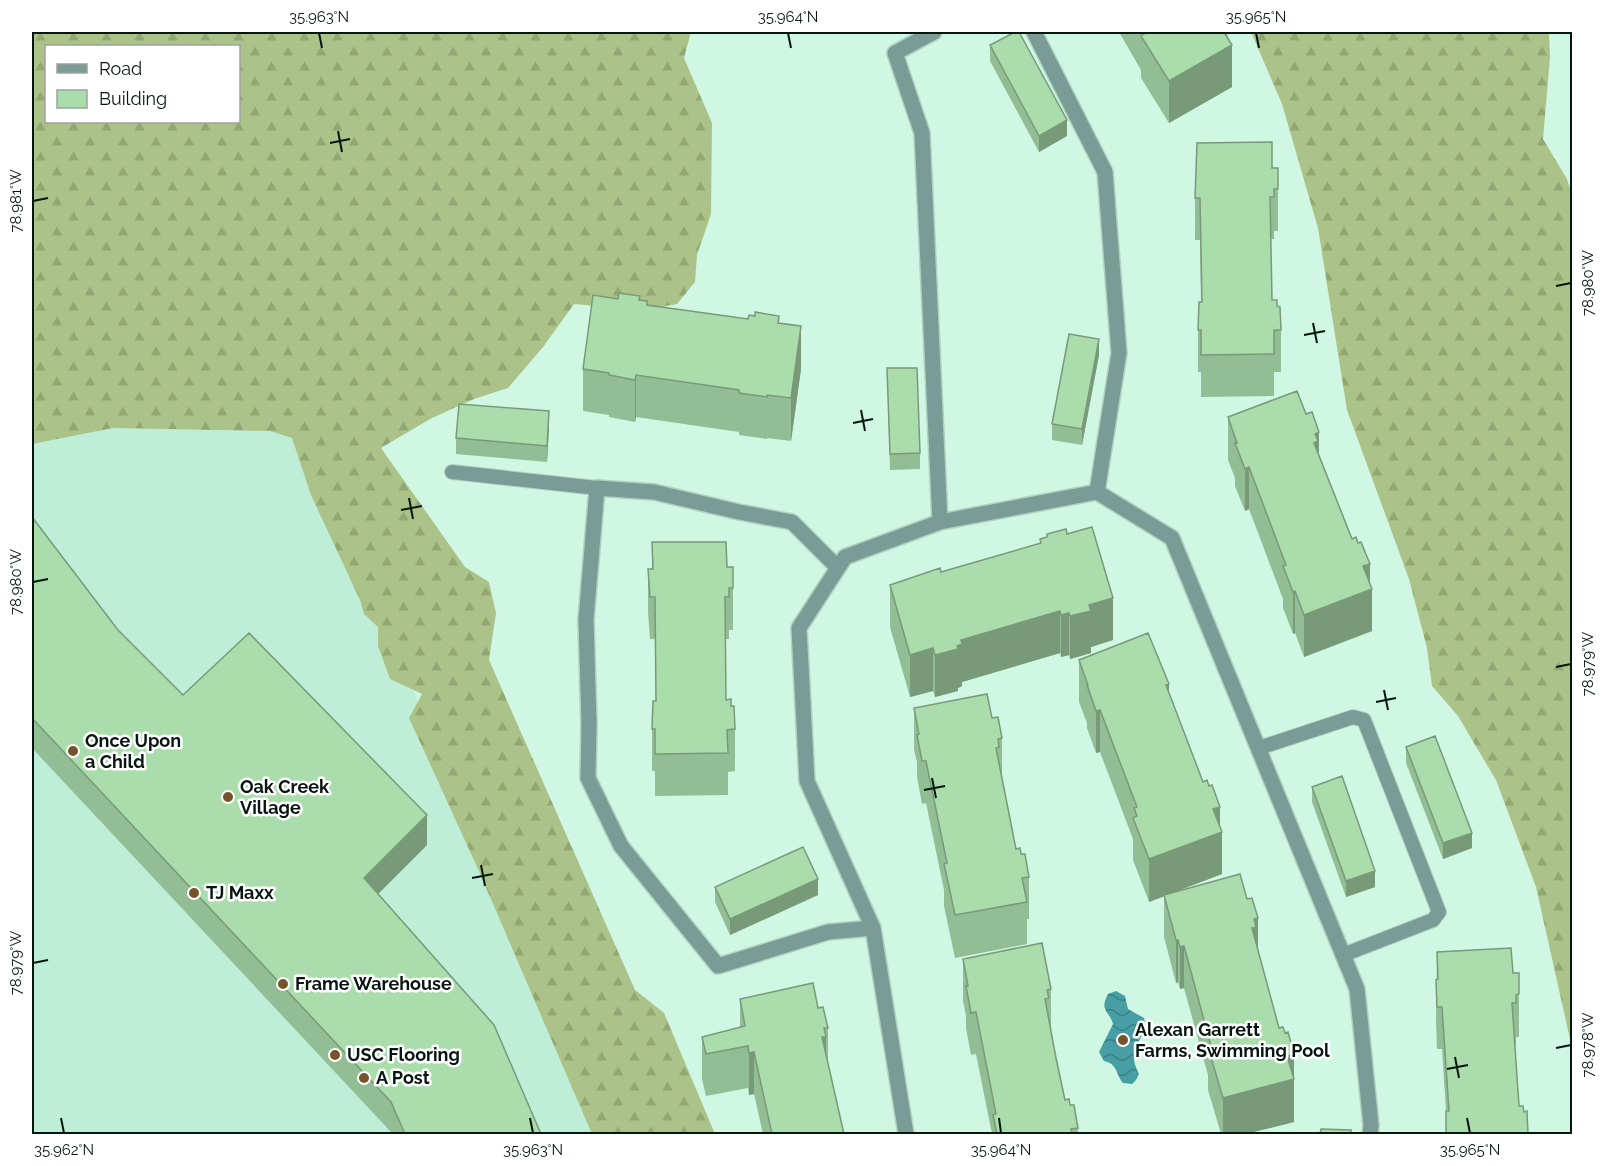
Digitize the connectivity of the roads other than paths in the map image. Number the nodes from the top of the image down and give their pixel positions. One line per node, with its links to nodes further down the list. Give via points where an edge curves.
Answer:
1 (934, 32): 6 (street, via 895,53 922,133)
2 (1034, 32): 5 (street, via 1105,172 1119,353)
3 (452, 472): 4 (lane)
4 (597, 488): 7 (street, via 654,492 792,522); 9 (street, via 586,620 588,778 621,846 718,966 828,932)
5 (1097, 492): 6 (street); 8 (street, via 1172,538)
6 (940, 522): 7 (street, via 845,557)
7 (838, 568): 9 (street, via 799,627 807,781)
8 (1258, 748): 10 (street); 10 (lane, via 1353,717 1364,720 1439,912 1434,920)
9 (873, 928): 11 (street)
10 (1343, 955): 12 (street, via 1357,989)
11 (906, 1134)
12 (1370, 1134)

